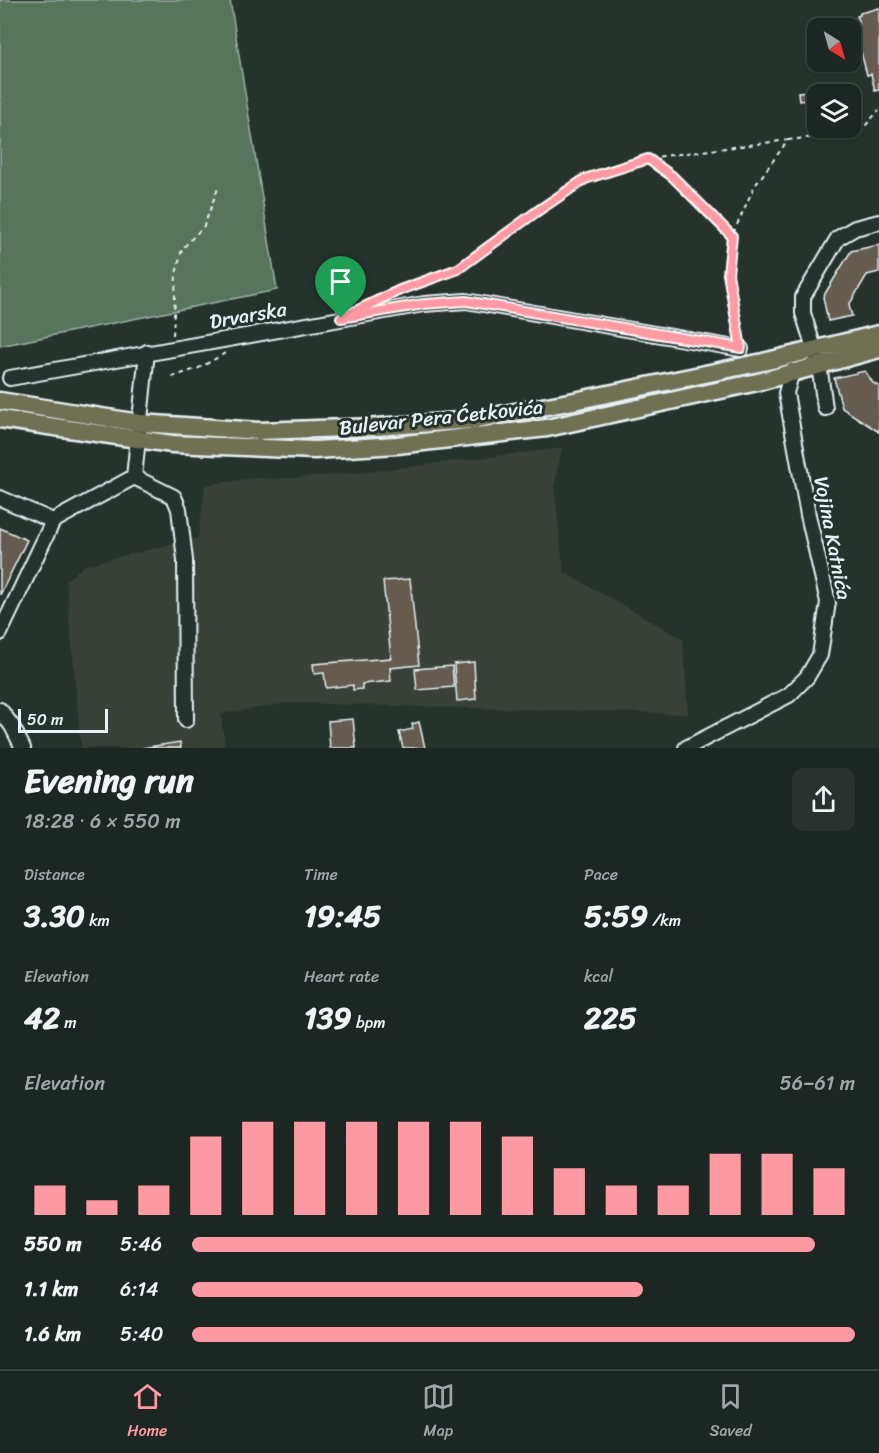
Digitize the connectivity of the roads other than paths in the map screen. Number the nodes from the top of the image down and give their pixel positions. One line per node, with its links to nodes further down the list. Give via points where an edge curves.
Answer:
1 (879, 222): 6 (street, via 855,228 838,238 803,297)
2 (879, 333): 6 (main road, Bulevar Pera Ćetkovića)
3 (741, 348): 5 (street, Drvarska, via 466,301 424,304)
4 (879, 349): 6 (main road, Bulevar Pera Ćetkovića)
5 (147, 352): 8 (street, Drvarska); 12 (street)
6 (817, 357): 7 (main road, Bulevar Pera Ćetkovića); 10 (street); 12 (main road, Bulevar Pera Ćetkovića, via 472,420 259,431)
7 (792, 371): 13 (main road, Bulevar Pera Ćetkovića, via 547,428 397,445 315,450); 21 (street, Vojina Katnića, via 786,393 828,602 820,655 807,677 789,695)
8 (10, 378)
9 (0, 401): 12 (main road, Bulevar Pera Ćetkovića)
10 (825, 408)
11 (0, 419): 13 (main road, Bulevar Pera Ćetkovića)
12 (140, 423): 13 (street)
13 (138, 440): 14 (street)
14 (134, 477): 16 (street); 19 (street, via 174,497 179,509 184,560)
15 (0, 498): 16 (street)
16 (53, 521): 17 (street)
17 (0, 633)
18 (0, 710): 20 (street)
19 (186, 720)
20 (23, 748)
21 (686, 748)

